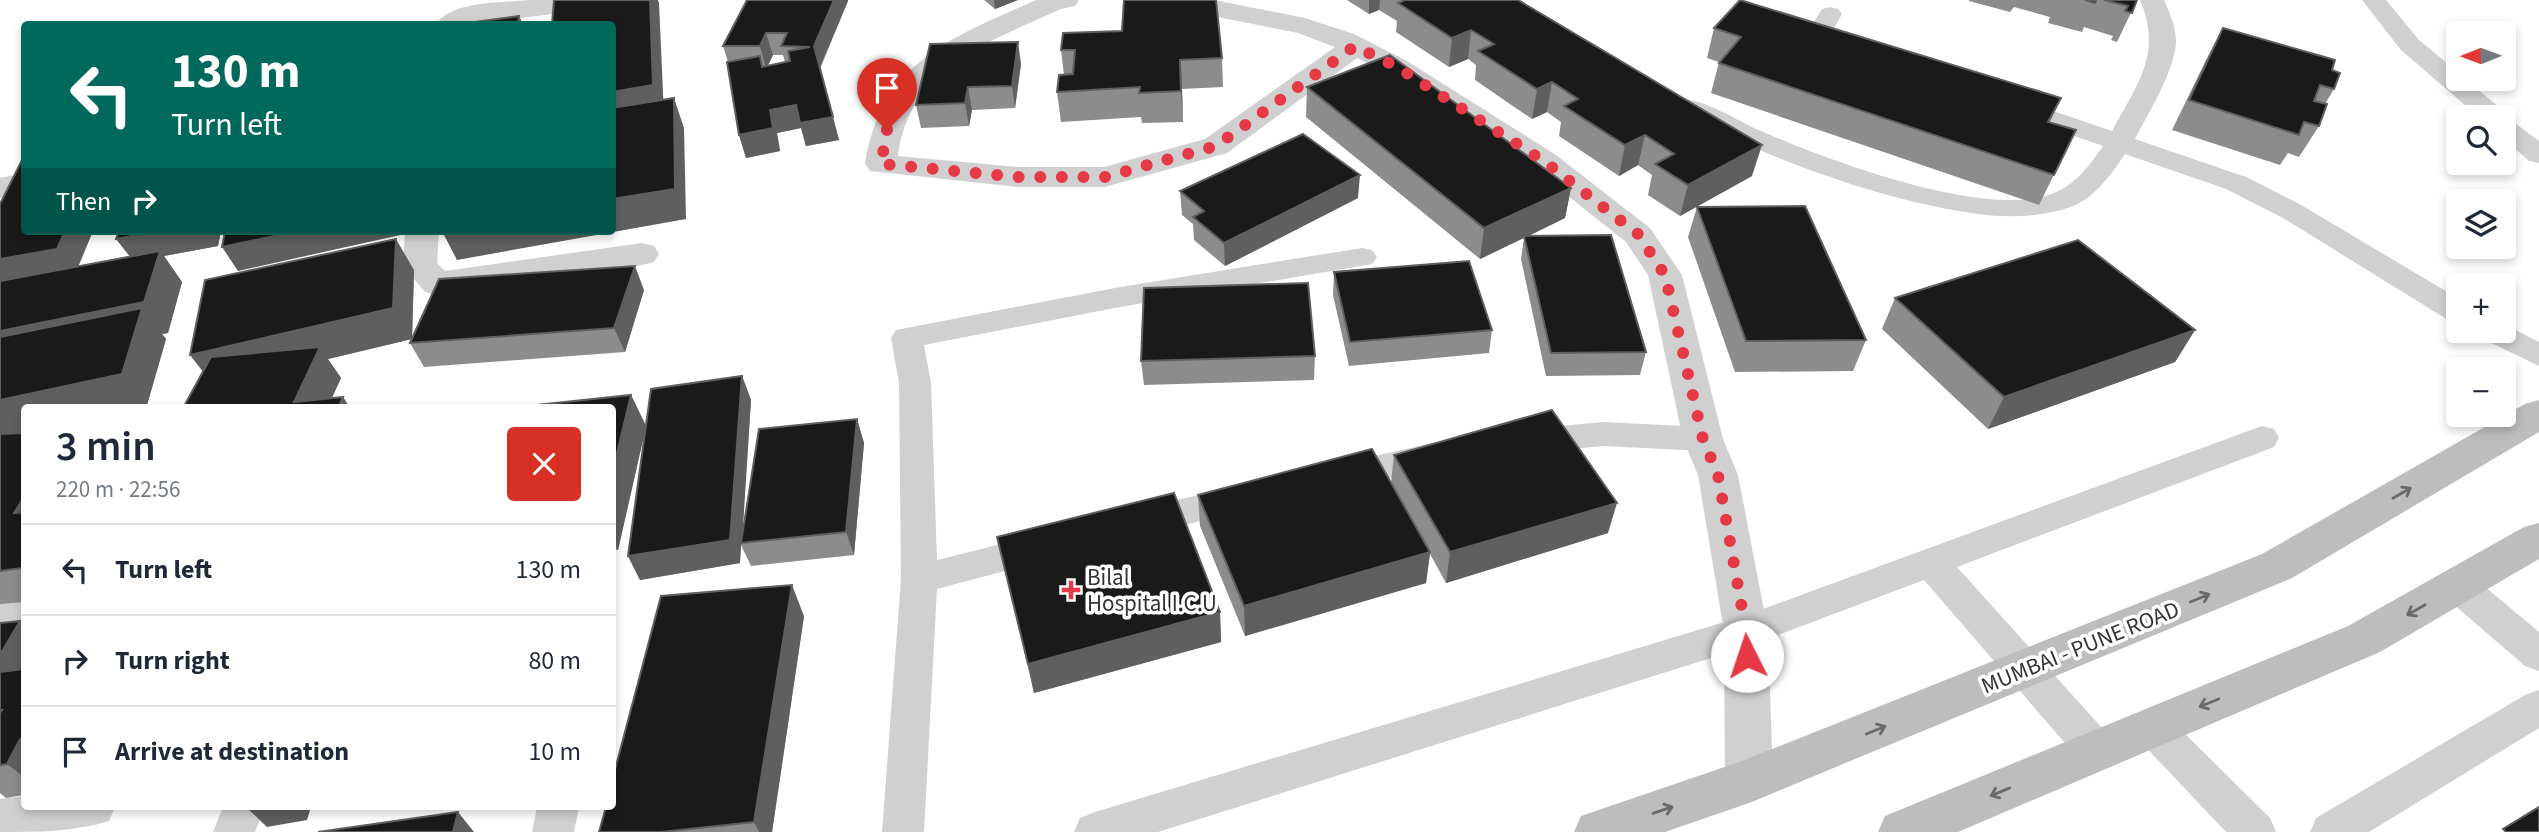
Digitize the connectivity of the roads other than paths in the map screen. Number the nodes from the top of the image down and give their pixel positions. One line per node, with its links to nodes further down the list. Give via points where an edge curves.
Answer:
1 (601, 0): 7 (street, via 470,15)
2 (1065, 0): 8 (street, via 984,34 910,83 893,109 881,164 1019,177 1105,177 1216,146)
3 (1172, 0): 8 (street, via 1305,26)
4 (2152, 0): 14 (lane, via 2164,23 2165,47)
5 (2374, 0): 12 (lane, via 2410,45)
6 (1830, 14): 9 (lane, via 1819,33)
7 (457, 21)
8 (1355, 46): 26 (street, via 1397,67 1545,162 1638,234 1665,275)
9 (1870, 56)
10 (1662, 91): 14 (lane, via 1698,112 1814,162 1938,200 1992,209 2063,200 2090,179)
11 (1984, 95): 14 (lane)
12 (2481, 105)
13 (2516, 135): 15 (lane)
14 (2121, 142): 21 (lane, via 2236,183 2293,212)
15 (2539, 155)
16 (21, 184): 17 (street)
17 (0, 188)
18 (422, 235): 19 (street, via 420,266 437,284)
19 (642, 254)
20 (1362, 257): 29 (lane, via 907,338 915,383)
21 (2446, 305)
22 (2515, 343): 23 (lane)
23 (2539, 355)
24 (2539, 414): 35 (main road, MUMBAI - PUNE ROAD, one-way to 24, via 2277,566)
25 (2262, 438): 28 (lane)
26 (1703, 439): 29 (lane, via 1604,433 1488,446 1289,488); 33 (street, via 1718,475)
27 (2539, 539): 30 (main road)
28 (1930, 562): 33 (lane); 35 (lane)
29 (919, 579): 46 (lane)
30 (2458, 586): 34 (lane); 37 (main road, one-way to 37, via 2364,639)
31 (21, 612): 32 (lane)
32 (0, 614)
33 (1746, 631): 39 (street); 47 (lane)
34 (2539, 655)
35 (2025, 670): 38 (lane); 39 (main road, MUMBAI - PUNE ROAD, one-way to 35)
36 (2539, 707): 51 (lane)
37 (2151, 727): 38 (main road); 50 (lane)
38 (2097, 751): 49 (main road, one-way to 49)
39 (1749, 781): 48 (main road, MUMBAI - PUNE ROAD, one-way to 39)
40 (70, 810): 43 (lane)
41 (243, 810): 44 (lane)
42 (557, 810): 45 (lane)
43 (0, 819)
44 (234, 832)
45 (553, 832)
46 (903, 832)
47 (1095, 832)
48 (1599, 832)
49 (1903, 832)
50 (2255, 832)
51 (2331, 832)

